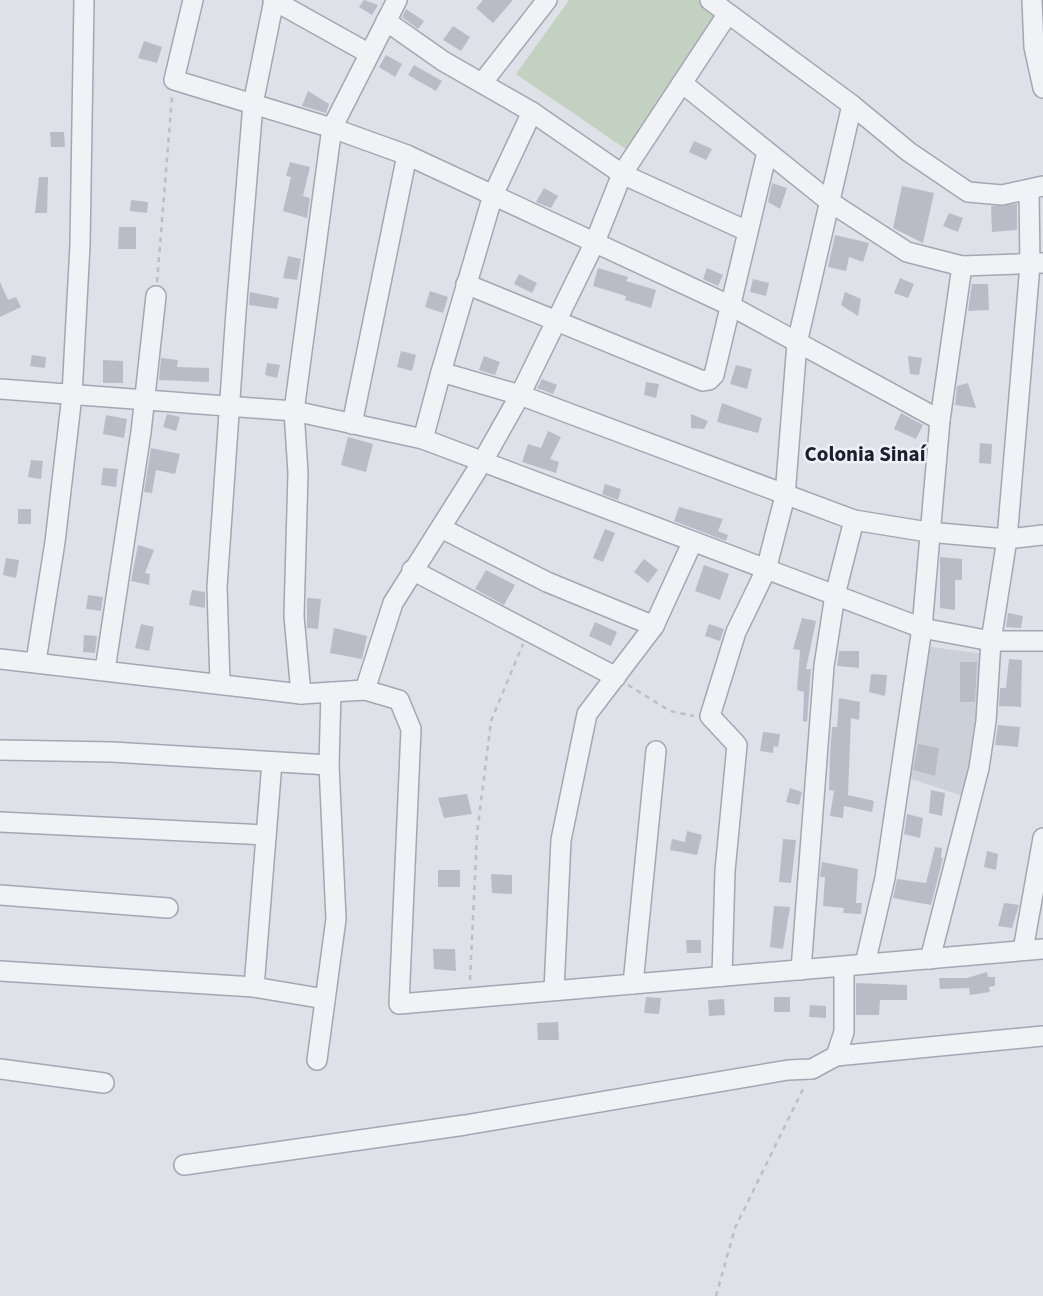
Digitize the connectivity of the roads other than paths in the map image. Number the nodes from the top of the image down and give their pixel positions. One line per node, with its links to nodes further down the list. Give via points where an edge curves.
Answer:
1 (84, 0): 35 (street)
2 (193, 0): 14 (street, via 174,80)
3 (274, 0): 10 (street); 14 (street)
4 (397, 0): 9 (street)
5 (547, 0): 11 (street)
6 (710, 0): 8 (street)
7 (1032, 0): 13 (street, via 1034,47)
8 (727, 15): 12 (street); 15 (street)
9 (386, 21): 10 (street); 11 (street)
10 (368, 53): 17 (street)
11 (482, 83): 16 (street)
12 (682, 83): 18 (street); 20 (street)
13 (1043, 88)
14 (253, 104): 17 (street); 38 (street)
15 (852, 105): 21 (street, via 968,192 1002,195); 23 (street)
16 (532, 112): 20 (street); 22 (street)
17 (332, 128): 19 (street); 39 (street)
18 (767, 152): 23 (street); 24 (street)
19 (407, 155): 22 (street); 41 (street)
20 (622, 174): 24 (street); 25 (street)
21 (1036, 188): 26 (street)
22 (493, 195): 25 (street); 28 (street)
23 (830, 202): 27 (street, via 907,252); 32 (street)
24 (747, 231): 30 (street)
25 (595, 242): 30 (street); 31 (street)
26 (1036, 263): 27 (street); 49 (street)
27 (961, 267): 40 (street)
28 (466, 284): 31 (street); 33 (street)
29 (156, 296): 37 (street)
30 (730, 306): 31 (street, via 714,375 703,381); 32 (street)
31 (556, 324): 36 (street)
32 (797, 343): 40 (street); 44 (street)
33 (441, 372): 36 (street); 42 (street)
34 (0, 389): 35 (street)
35 (72, 395): 37 (street); 59 (street)
36 (520, 395): 43 (street); 44 (street)
37 (144, 400): 38 (street); 60 (street)
38 (230, 408): 39 (street); 62 (street, via 217,587)
39 (294, 411): 41 (street); 65 (street, via 298,473 294,616)
40 (940, 420): 47 (street)
41 (352, 424): 42 (street)
42 (423, 439): 43 (street)
43 (484, 459): 46 (street); 50 (street)
44 (785, 496): 45 (street); 52 (street)
45 (854, 520): 47 (street); 53 (street)
46 (441, 528): 51 (street); 54 (street, via 547,582)
47 (928, 532): 49 (street); 55 (street)
48 (1043, 535): 49 (street)
49 (1007, 539): 56 (street)
50 (692, 543): 52 (street); 54 (street)
51 (412, 570): 61 (street); 63 (street, via 393,603)
52 (766, 570): 53 (street); 81 (street, via 736,632 710,716 737,746 725,871)
53 (835, 595): 55 (street); 79 (street, via 824,666)
54 (654, 626): 61 (street)
55 (922, 628): 56 (street); 77 (street, via 885,878)
56 (991, 641): 57 (street); 76 (street, via 979,768)
57 (1043, 641)
58 (0, 659): 59 (street)
59 (36, 661): 60 (street)
60 (105, 670): 62 (street)
61 (616, 677): 84 (street, via 587,714 576,756 561,840)
62 (220, 683): 65 (street)
63 (365, 690): 64 (street); 84 (street, via 398,700 411,729 399,1004)
64 (331, 692): 65 (street); 69 (street)
65 (301, 694)
66 (0, 750): 68 (street)
67 (656, 751): 82 (street)
68 (272, 762): 69 (street); 71 (street)
69 (330, 765): 85 (street, via 335,919)
70 (0, 822): 71 (street)
71 (266, 835): 83 (street)
72 (1043, 838): 75 (street)
73 (0, 895): 74 (street)
74 (168, 908)
75 (1033, 949): 76 (street)
76 (930, 959): 77 (street)
77 (865, 964): 78 (street)
78 (844, 967): 79 (street); 87 (street, via 844,1032)
79 (801, 970): 81 (street)
80 (0, 971): 83 (street)
81 (722, 976): 82 (street)
82 (633, 984): 84 (street)
83 (254, 987): 85 (street)
84 (554, 990)
85 (325, 999): 88 (street)
86 (1043, 1036): 87 (street)
87 (836, 1056): 91 (street, via 812,1069)
88 (317, 1060)
89 (0, 1069): 90 (street)
90 (104, 1083)
91 (184, 1165)

